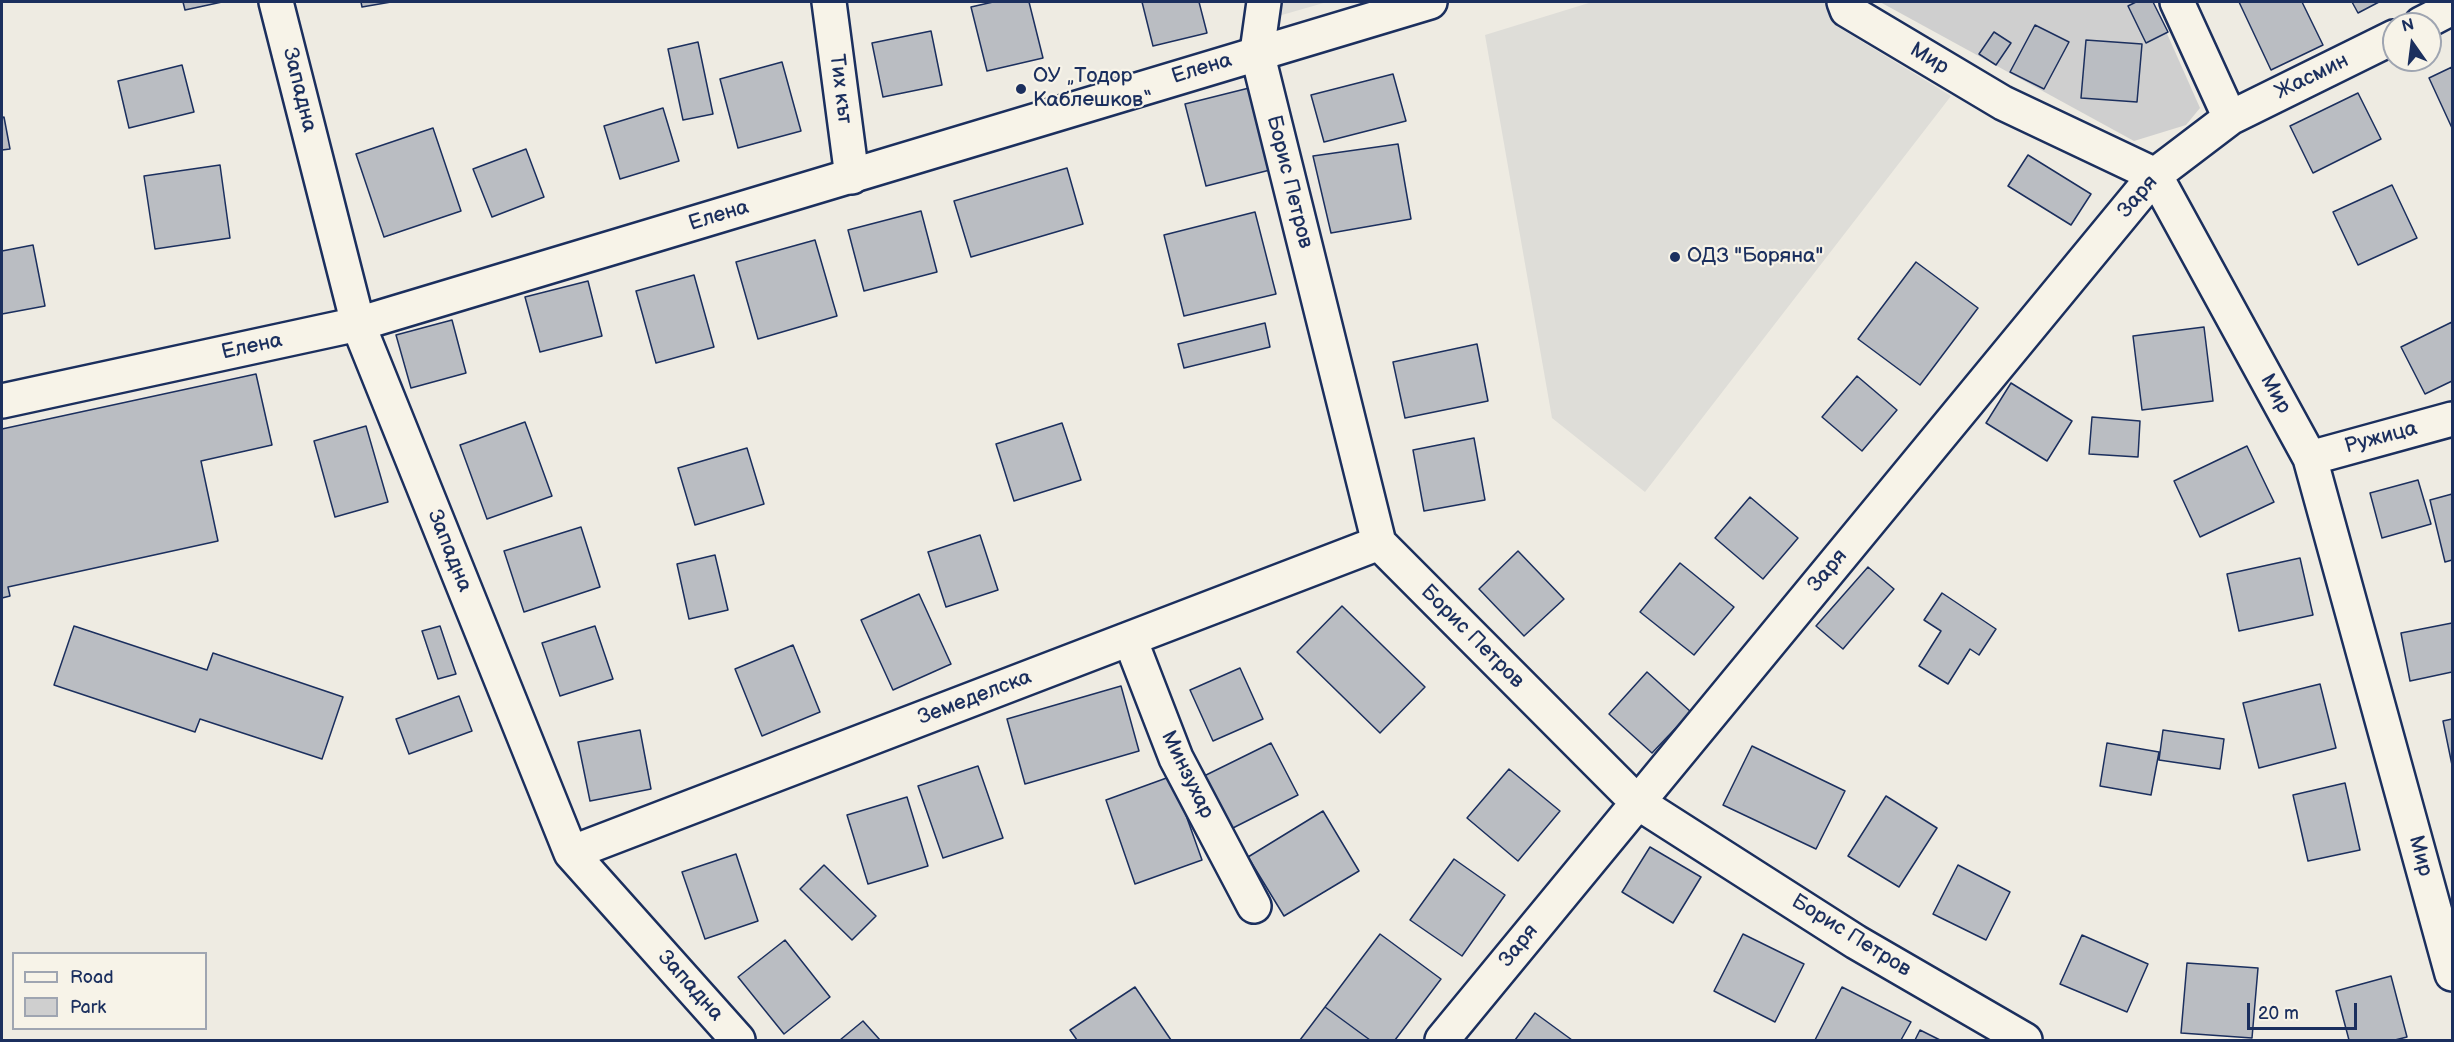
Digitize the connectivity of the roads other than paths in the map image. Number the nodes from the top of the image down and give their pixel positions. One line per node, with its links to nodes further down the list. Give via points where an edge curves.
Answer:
1 (276, 2): 12 (street, Западна)
2 (829, 2): 11 (street, Тих кът)
3 (1264, 2): 8 (street, Борис Петров)
4 (1430, 2): 8 (street, Елена)
5 (1845, 2): 10 (street, Мир, via 1847,10 2003,103)
6 (2178, 2): 9 (street)
7 (2382, 43): 9 (street, Жасмин)
8 (1257, 52): 11 (street, Елена); 16 (street, Борис Петров)
9 (2230, 118): 10 (street, Заря)
10 (2155, 175): 15 (street, Мир); 18 (street, Заря)
11 (852, 177): 12 (street, Елена)
12 (358, 324): 13 (street, Елена); 19 (street, Западна)
13 (2, 401)
14 (2452, 419): 15 (street, Ружица)
15 (2310, 458): 21 (street, Мир)
16 (1379, 543): 17 (street, Земеделска); 18 (street, Борис Петров)
17 (1130, 639): 19 (street, Земеделска); 20 (street, Минзухар, via 1176,758)
18 (1637, 802): 23 (street, Заря); 24 (street, Борис Петров, via 1856,942)
19 (571, 854): 22 (street, Западна)
20 (1254, 906)
21 (2452, 974)
22 (738, 1041)
23 (1442, 1041)
24 (2025, 1041)

